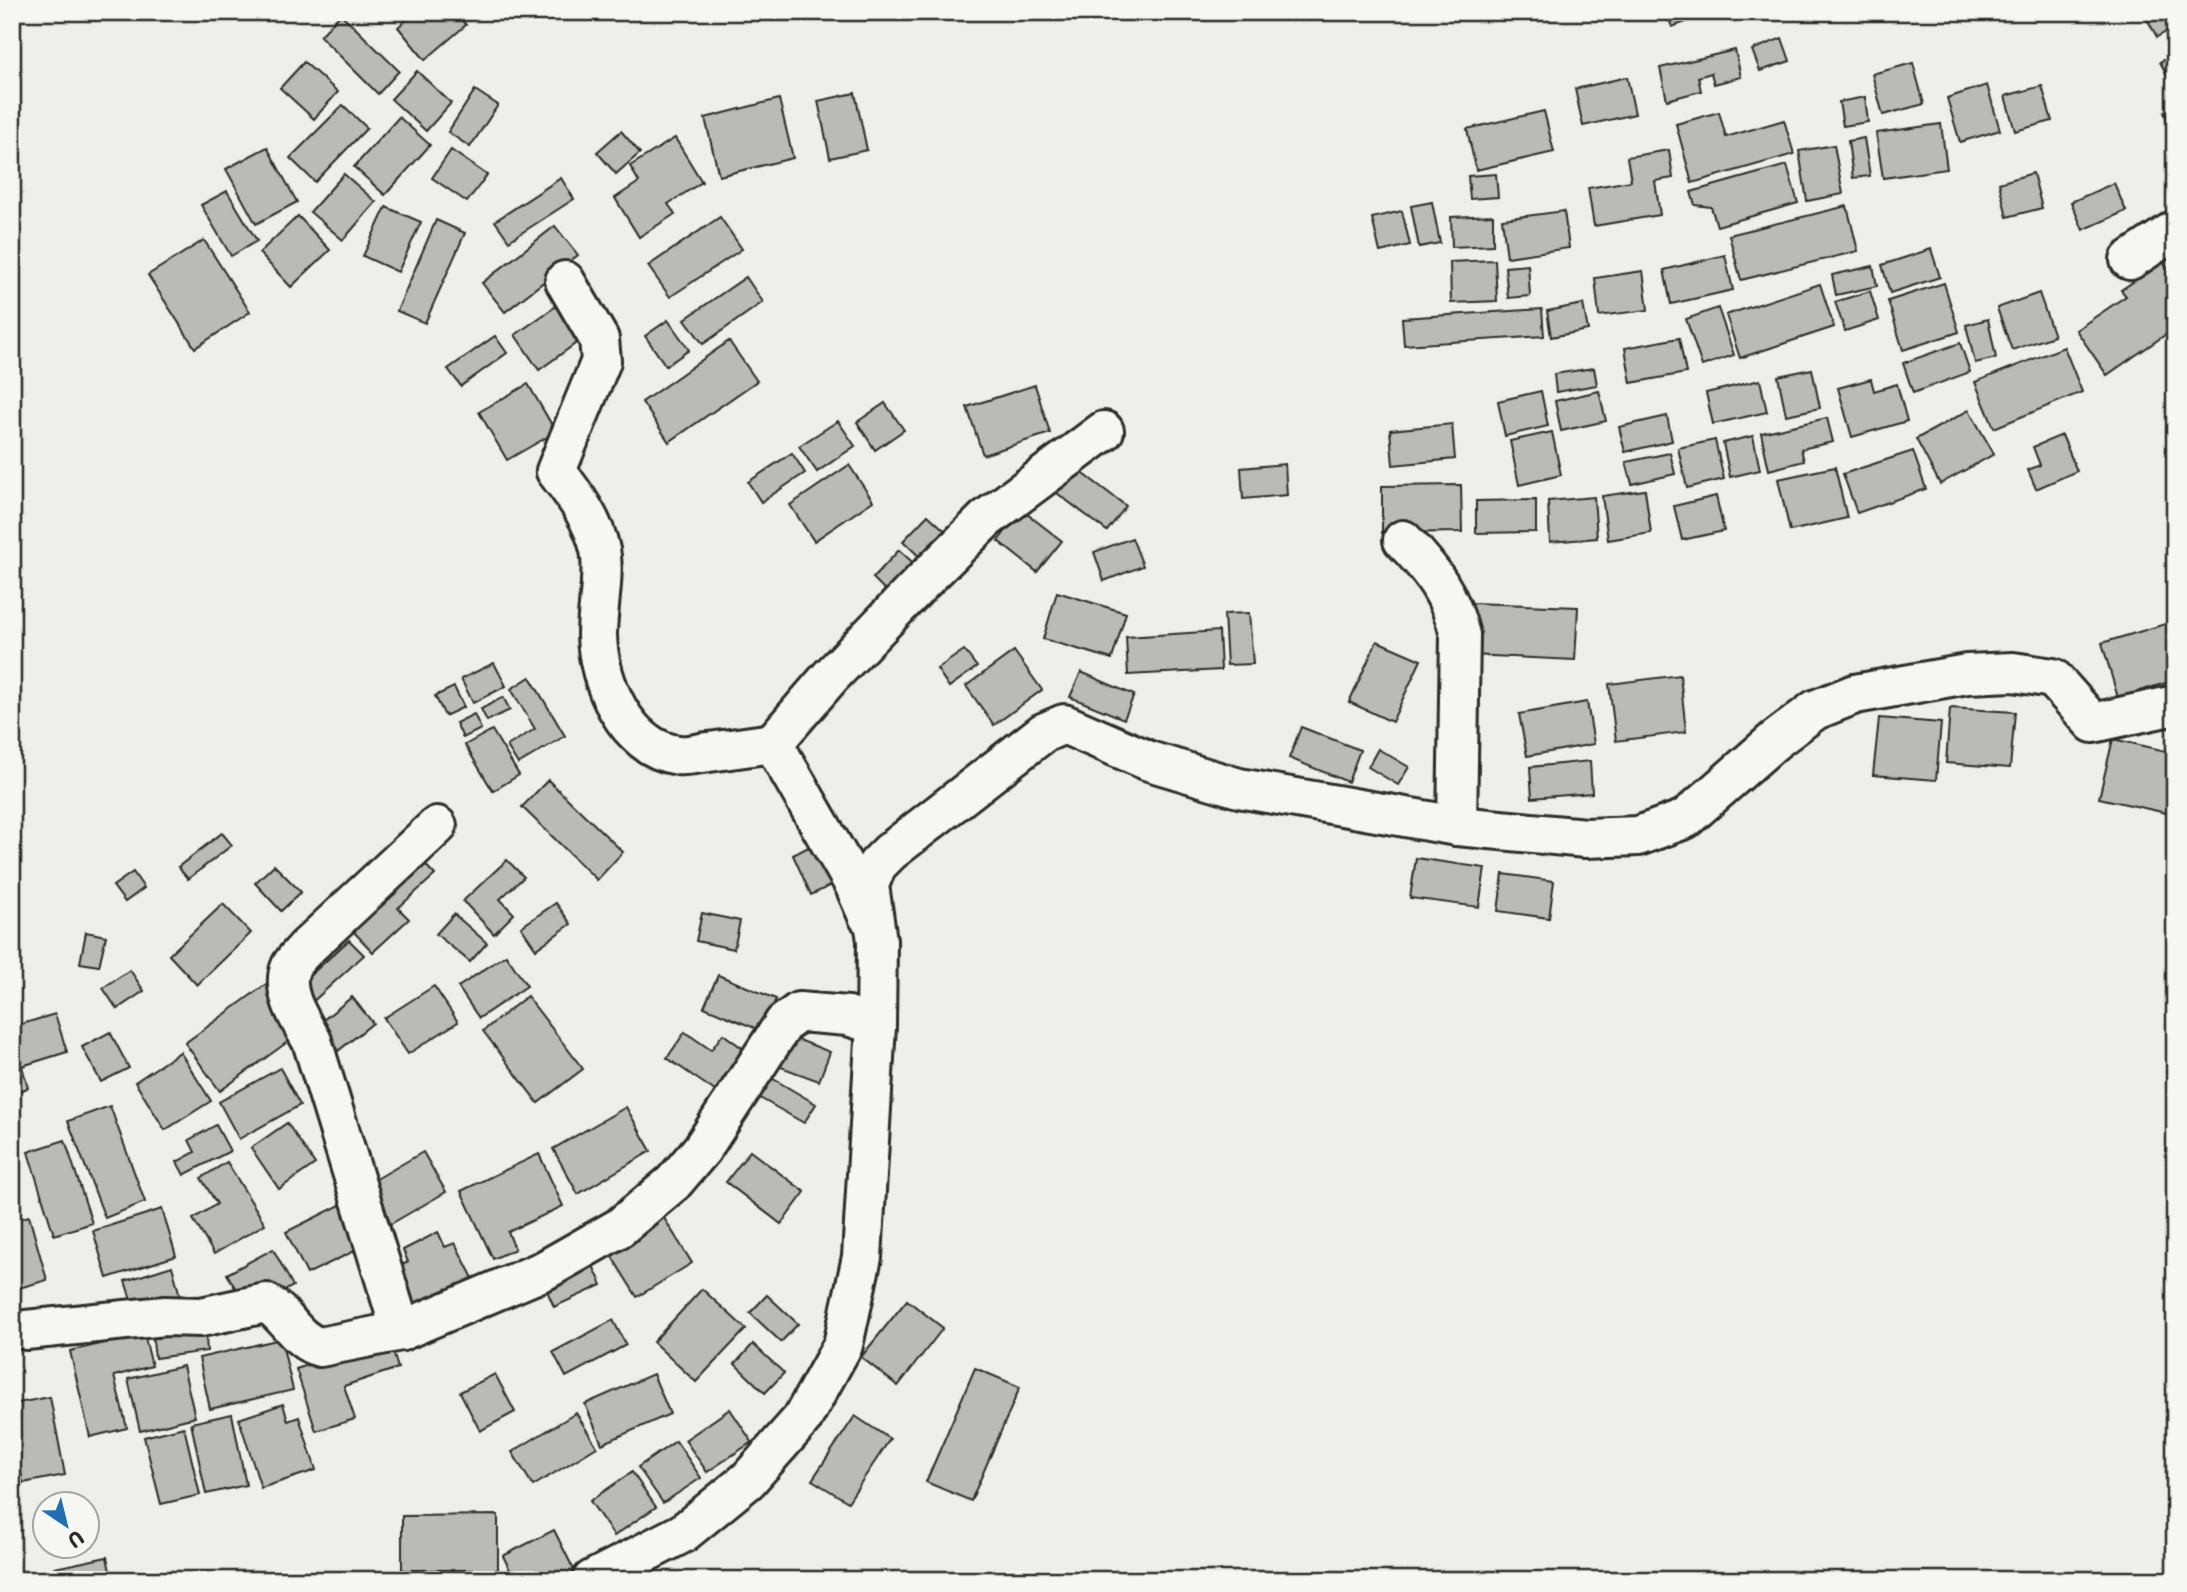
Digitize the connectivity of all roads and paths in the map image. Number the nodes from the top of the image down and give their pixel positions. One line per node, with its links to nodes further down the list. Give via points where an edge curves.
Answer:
1 (2175, 230): 2 (street)
2 (2130, 260)
3 (565, 281): 7 (street, via 599,339 601,361 556,471 588,519 601,554 597,638 610,690 626,723 664,752 681,755)
4 (1104, 431): 7 (street, via 986,519 830,677)
5 (1403, 540): 9 (street, via 1445,590 1460,635)
6 (2175, 705): 9 (street, via 2093,723 2053,678 2013,671 1955,677 1855,694 1815,710 1685,819 1638,836 1586,838)
7 (773, 743): 10 (street, via 854,884)
8 (437, 826): 13 (street, via 306,948 292,965 287,982 293,1006 312,1041)
9 (1457, 826): 10 (street, via 1239,788 1149,761 1064,724 1043,733 877,865 869,886)
10 (877, 941): 11 (street)
11 (876, 1025): 13 (street, via 848,1016 799,1012 784,1023 702,1149 673,1183 619,1228 545,1270); 14 (street, via 862,1257 844,1345 802,1419 748,1480 683,1533)
12 (26, 1329): 13 (street, via 201,1317 265,1303 310,1345)
13 (401, 1331)
14 (592, 1580)

